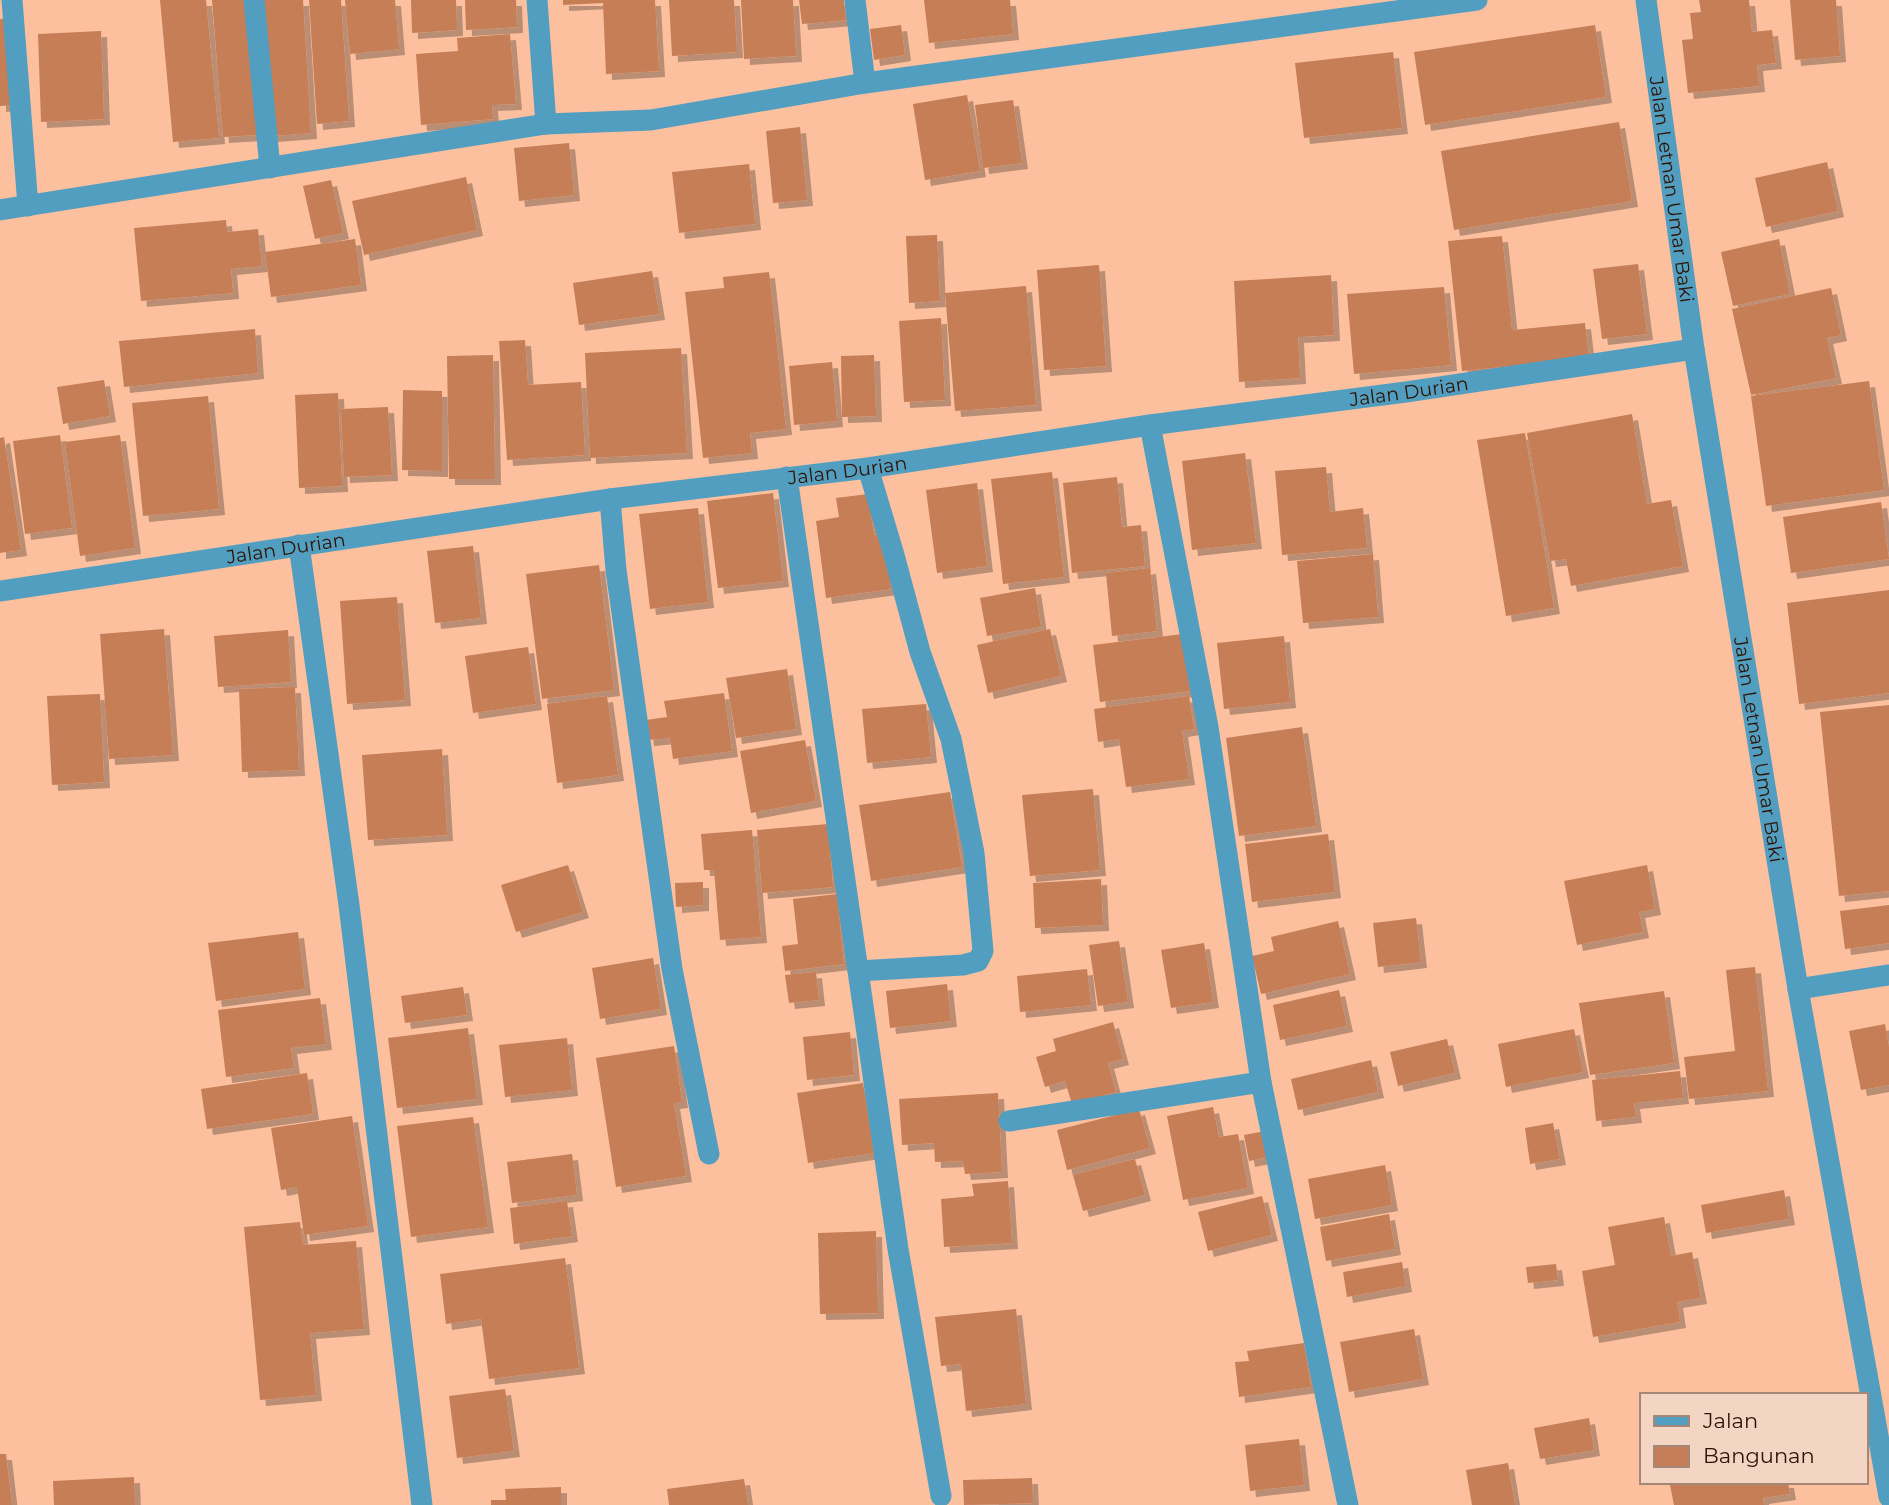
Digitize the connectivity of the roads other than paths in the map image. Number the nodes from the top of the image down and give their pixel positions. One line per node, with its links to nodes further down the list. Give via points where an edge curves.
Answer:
1 (12, 0): 10 (street)
2 (254, 0): 9 (street)
3 (537, 0): 8 (street)
4 (855, 0): 7 (street)
5 (1646, 0): 12 (street, Jalan Letnan Umar Baki)
6 (1468, 1): 7 (street)
7 (865, 83): 8 (street, via 651,120)
8 (546, 124): 9 (street)
9 (270, 167): 10 (street)
10 (29, 206): 11 (street)
11 (0, 210)
12 (1694, 349): 13 (street, Jalan Durian); 21 (street, Jalan Letnan Umar Baki)
13 (1150, 425): 14 (street, Jalan Durian); 22 (street, via 1208,727)
14 (868, 468): 15 (street, Jalan Durian); 19 (street, via 920,652 951,739 974,853 984,951 978,961 963,965)
15 (787, 477): 16 (street, Jalan Durian); 19 (street)
16 (610, 499): 17 (street, Jalan Durian); 24 (street, via 672,969)
17 (299, 545): 18 (street, Jalan Durian); 27 (street, via 349,905)
18 (0, 591)
19 (858, 971): 25 (street, via 898,1249)
20 (1889, 975): 21 (street)
21 (1798, 989): 26 (street, Jalan Letnan Umar Baki)
22 (1262, 1083): 23 (street); 28 (street)
23 (1009, 1121)
24 (709, 1154)
25 (941, 1496)
26 (1889, 1497)
27 (422, 1505)
28 (1348, 1505)

